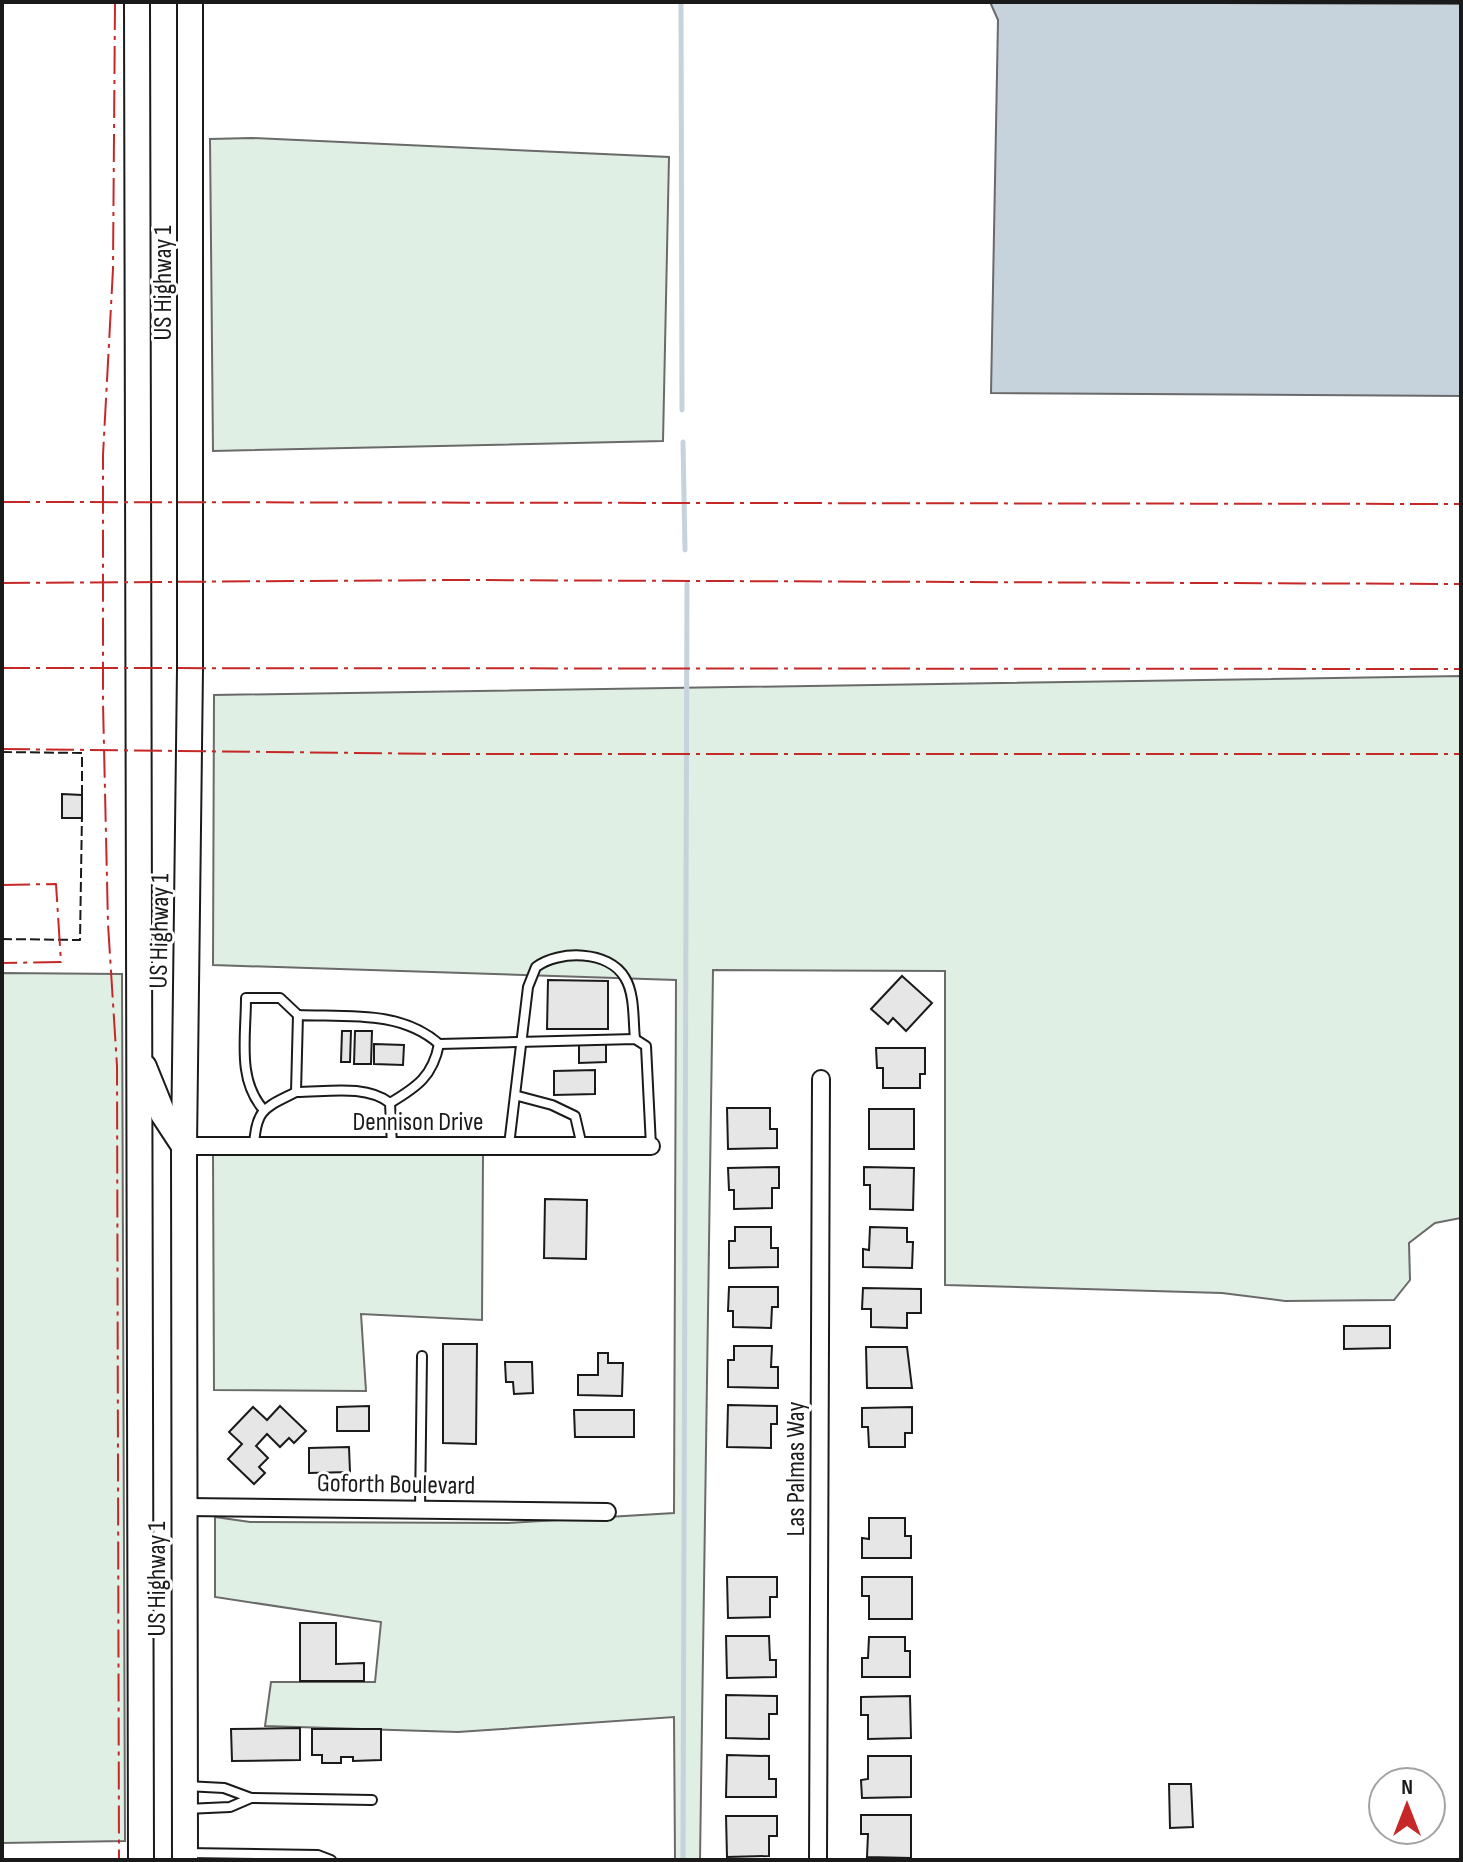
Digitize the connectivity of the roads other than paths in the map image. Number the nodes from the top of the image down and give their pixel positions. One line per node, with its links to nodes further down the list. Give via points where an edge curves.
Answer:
1 (137, 2): 7 (main road, US Highway 1)
2 (190, 2): 13 (main road, US Highway 1)
3 (298, 1015): 6 (lane, via 388,1019 424,1031); 9 (lane); 12 (lane, via 280,998 246,998 246,1077 249,1092)
4 (635, 1039): 5 (lane); 5 (lane, via 625,976 603,962 563,954 536,967); 18 (lane, via 646,1046)
5 (521, 1040): 6 (lane); 10 (lane)
6 (439, 1044): 11 (lane, via 428,1077)
7 (140, 1058): 13 (main road, via 163,1114); 27 (main road, US Highway 1)
8 (821, 1079): 29 (street, Las Palmas Way)
9 (296, 1092): 11 (lane, via 364,1091); 12 (lane)
10 (518, 1096): 16 (lane); 17 (lane, via 575,1116)
11 (390, 1103): 15 (lane)
12 (263, 1109): 14 (lane, via 255,1124)
13 (184, 1146): 14 (street, Dennison Drive); 20 (main road, US Highway 1)
14 (254, 1146): 15 (street, Dennison Drive)
15 (392, 1146): 16 (street, Dennison Drive)
16 (509, 1146): 17 (street, Dennison Drive)
17 (582, 1146): 18 (street, Dennison Drive)
18 (651, 1146)
19 (422, 1356): 21 (lane)
20 (185, 1507): 21 (street, Goforth Boulevard); 23 (main road, US Highway 1)
21 (420, 1510): 22 (street, Goforth Boulevard)
22 (607, 1512)
23 (185, 1798): 24 (lane, via 230,1807); 24 (lane, via 224,1788); 26 (main road, US Highway 1)
24 (251, 1798): 25 (lane)
25 (372, 1800)
26 (185, 1857): 28 (lane, via 318,1855)
27 (141, 1860)
28 (331, 1860)
29 (818, 1860)

